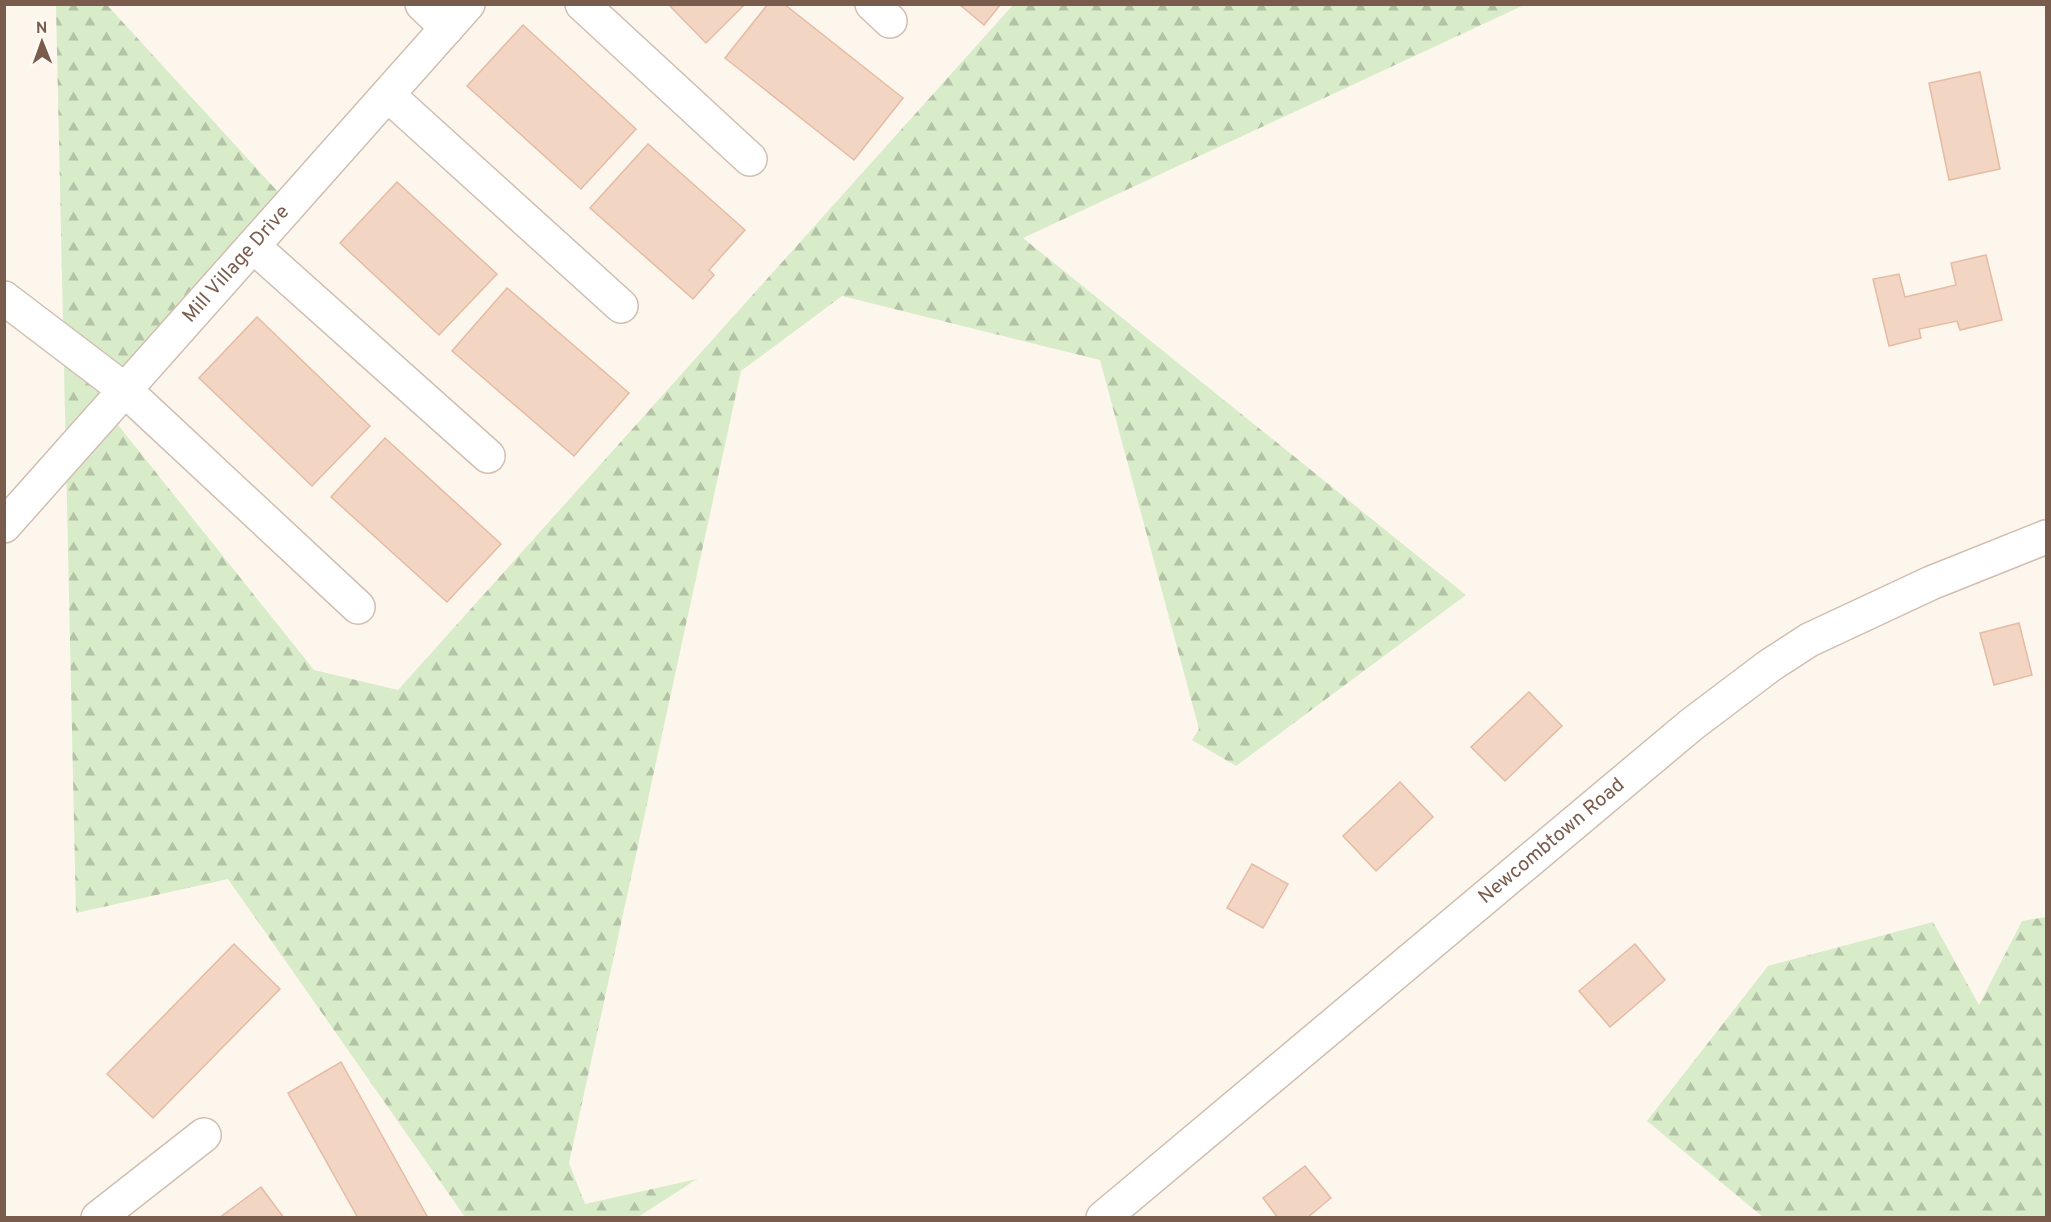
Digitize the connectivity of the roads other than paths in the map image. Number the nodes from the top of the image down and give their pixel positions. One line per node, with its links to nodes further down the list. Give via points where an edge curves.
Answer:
1 (422, 4): 3 (street)
2 (582, 4): 5 (street)
3 (458, 16): 4 (street, Mill Village Drive)
4 (388, 95): 6 (street, Mill Village Drive); 8 (street)
5 (750, 159)
6 (253, 246): 9 (street, Mill Village Drive); 10 (street)
7 (4, 298): 9 (street)
8 (621, 306)
9 (125, 390): 11 (street, Mill Village Drive); 13 (street)
10 (488, 456)
11 (4, 526)
12 (2046, 537): 16 (street, Newcombtown Road, via 1930,584 1809,640 1769,666 1691,725)
13 (358, 607)
14 (204, 1135): 15 (street)
15 (98, 1218)
16 (1103, 1218)

